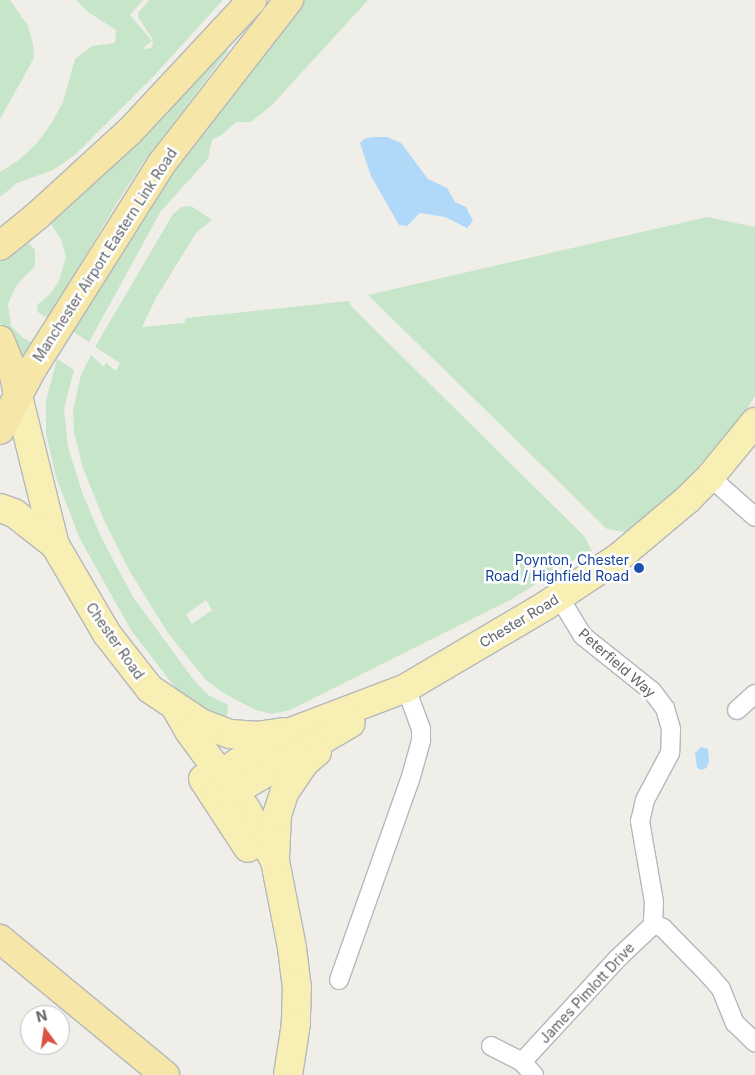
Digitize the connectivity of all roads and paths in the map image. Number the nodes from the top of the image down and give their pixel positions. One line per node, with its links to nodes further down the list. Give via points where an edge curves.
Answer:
1 (252, 0): 3 (highway, via 130,131)
2 (289, 0): 5 (highway, Manchester Airport Eastern Link Road, via 162,163)
3 (0, 246)
4 (0, 340): 5 (highway, via 14,375)
5 (18, 396): 7 (highway, Manchester Airport Eastern Link Road); 11 (main road, Chester Road)
6 (755, 422): 8 (main road, Chester Road)
7 (0, 430)
8 (710, 477): 10 (street); 12 (main road, Chester Road, via 626,551)
9 (0, 508): 11 (main road, Chester Road, via 14,513)
10 (755, 517)
11 (55, 545): 15 (main road, Chester Road, via 107,634)
12 (559, 597): 13 (main road, Chester Road); 22 (street, Peterfield Way, via 583,636 652,690 665,708 671,729 670,753 645,800 640,821 654,902)
13 (398, 692): 17 (main road, Chester Road); 18 (main road, Chester Road); 24 (street, via 421,730 421,741)
14 (755, 694): 16 (street)
15 (162, 696): 18 (main road, via 201,723 230,734 256,736); 19 (main road, Chester Road, via 189,731)
16 (737, 710)
17 (351, 723): 19 (main road, Chester Road); 20 (main road, via 304,763 284,793 277,815)
18 (293, 731): 19 (main road, Chester Road)
19 (223, 786): 20 (main road, Chester Road); 21 (main road, via 236,826)
20 (275, 861): 21 (main road, Chester Road)
21 (282, 902): 29 (main road, Chester Road, via 297,987 296,1023)
22 (654, 924): 25 (street, via 663,928 721,989 735,1023); 27 (street, James Pimlott Drive, via 617,959)
23 (0, 939): 28 (highway)
24 (339, 980)
25 (755, 1042)
26 (491, 1046): 27 (street)
27 (522, 1062): 30 (street)
28 (165, 1075)
29 (288, 1075)
30 (534, 1075)

